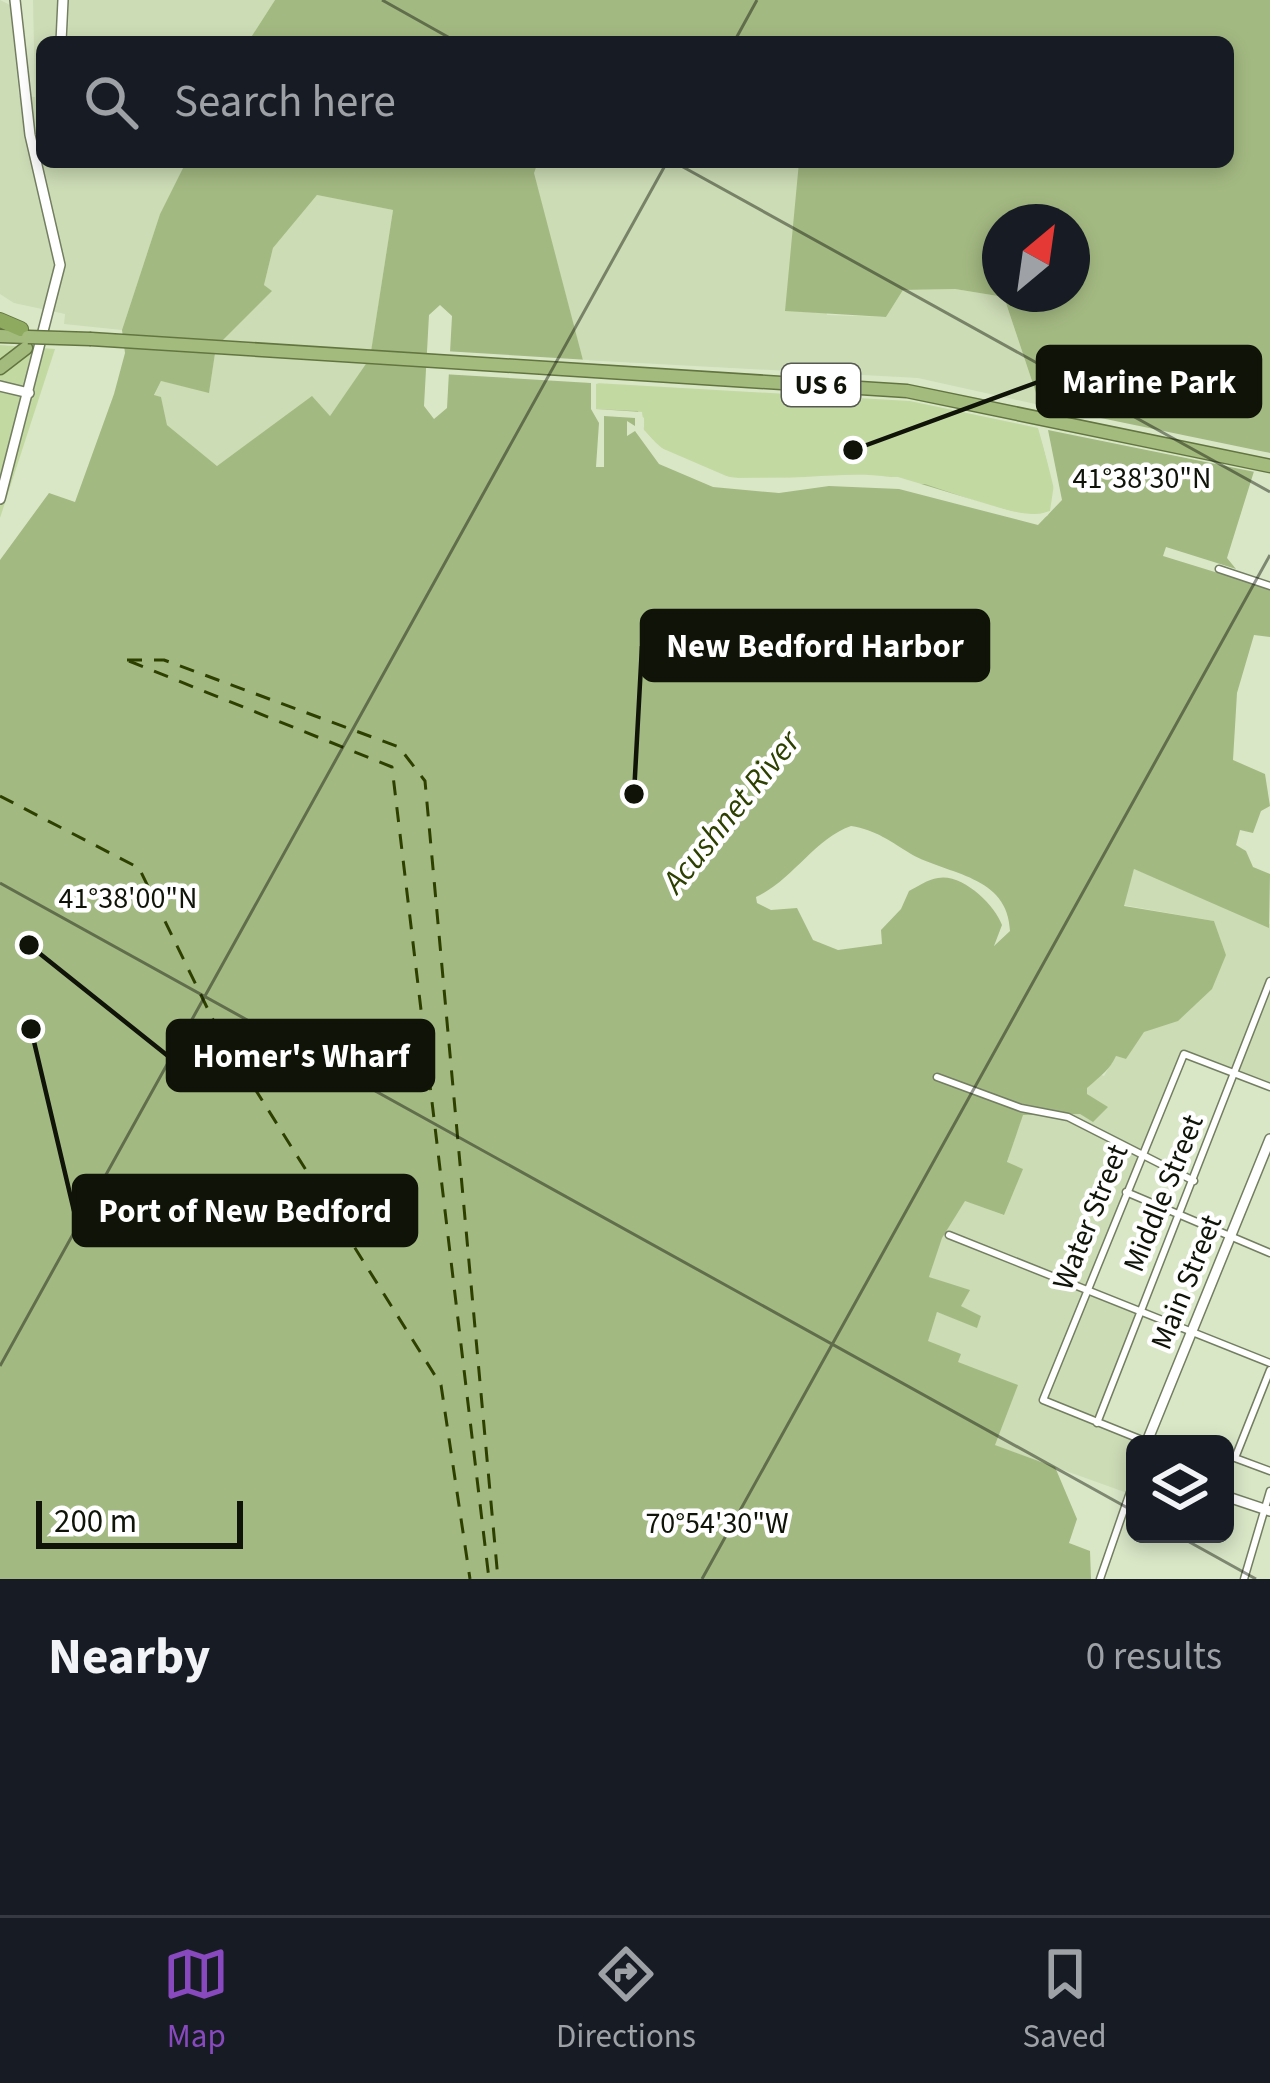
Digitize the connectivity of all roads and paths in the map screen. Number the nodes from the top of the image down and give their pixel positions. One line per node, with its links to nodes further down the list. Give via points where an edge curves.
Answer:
1 (15, 0): 5 (street)
2 (63, 0): 3 (street)
3 (62, 36)
4 (36, 114): 5 (street)
5 (28, 116): 6 (street)
6 (36, 150)
7 (40, 168): 14 (street, via 61,256)
8 (0, 320): 10 (highway)
9 (0, 336): 10 (highway, US 6)
10 (26, 336): 11 (highway, US 6, bridge); 11 (highway, US 6, bridge); 12 (highway)
11 (91, 339): 15 (highway, US 6, via 908,391)
12 (1, 367)
13 (0, 386): 14 (street)
14 (28, 393): 16 (street)
15 (1270, 466)
16 (0, 499)
17 (1220, 569): 18 (street)
18 (1270, 586)
19 (1270, 980): 20 (street, Middle Street)
20 (1235, 1076): 22 (street); 24 (street, Water Street, via 1184,1054); 25 (street, Middle Street)
21 (937, 1077): 24 (street, via 1068,1117)
22 (1270, 1087)
23 (1270, 1139): 29 (street, Main Street)
24 (1142, 1154): 25 (street); 26 (street, Water Street)
25 (1194, 1181): 27 (street, Middle Street)
26 (1126, 1192): 27 (street); 31 (street, Water Street)
27 (1180, 1217): 29 (street); 32 (street, Middle Street)
28 (949, 1235): 31 (street)
29 (1229, 1238): 30 (street); 33 (street, Main Street)
30 (1270, 1253)
31 (1085, 1290): 32 (street); 35 (street, Water Street, via 1043,1400)
32 (1142, 1312): 33 (street); 35 (street, Middle Street)
33 (1191, 1331): 34 (street); 37 (street, Main Street)
34 (1270, 1366): 38 (street, via 1235,1458)
35 (1097, 1423): 36 (street)
36 (1127, 1435)
37 (1150, 1435)
38 (1270, 1471)
39 (1270, 1491): 42 (street)
40 (1234, 1499): 42 (street)
41 (1126, 1504): 43 (street)
42 (1268, 1510): 44 (street)
43 (1100, 1579)
44 (1244, 1579)

